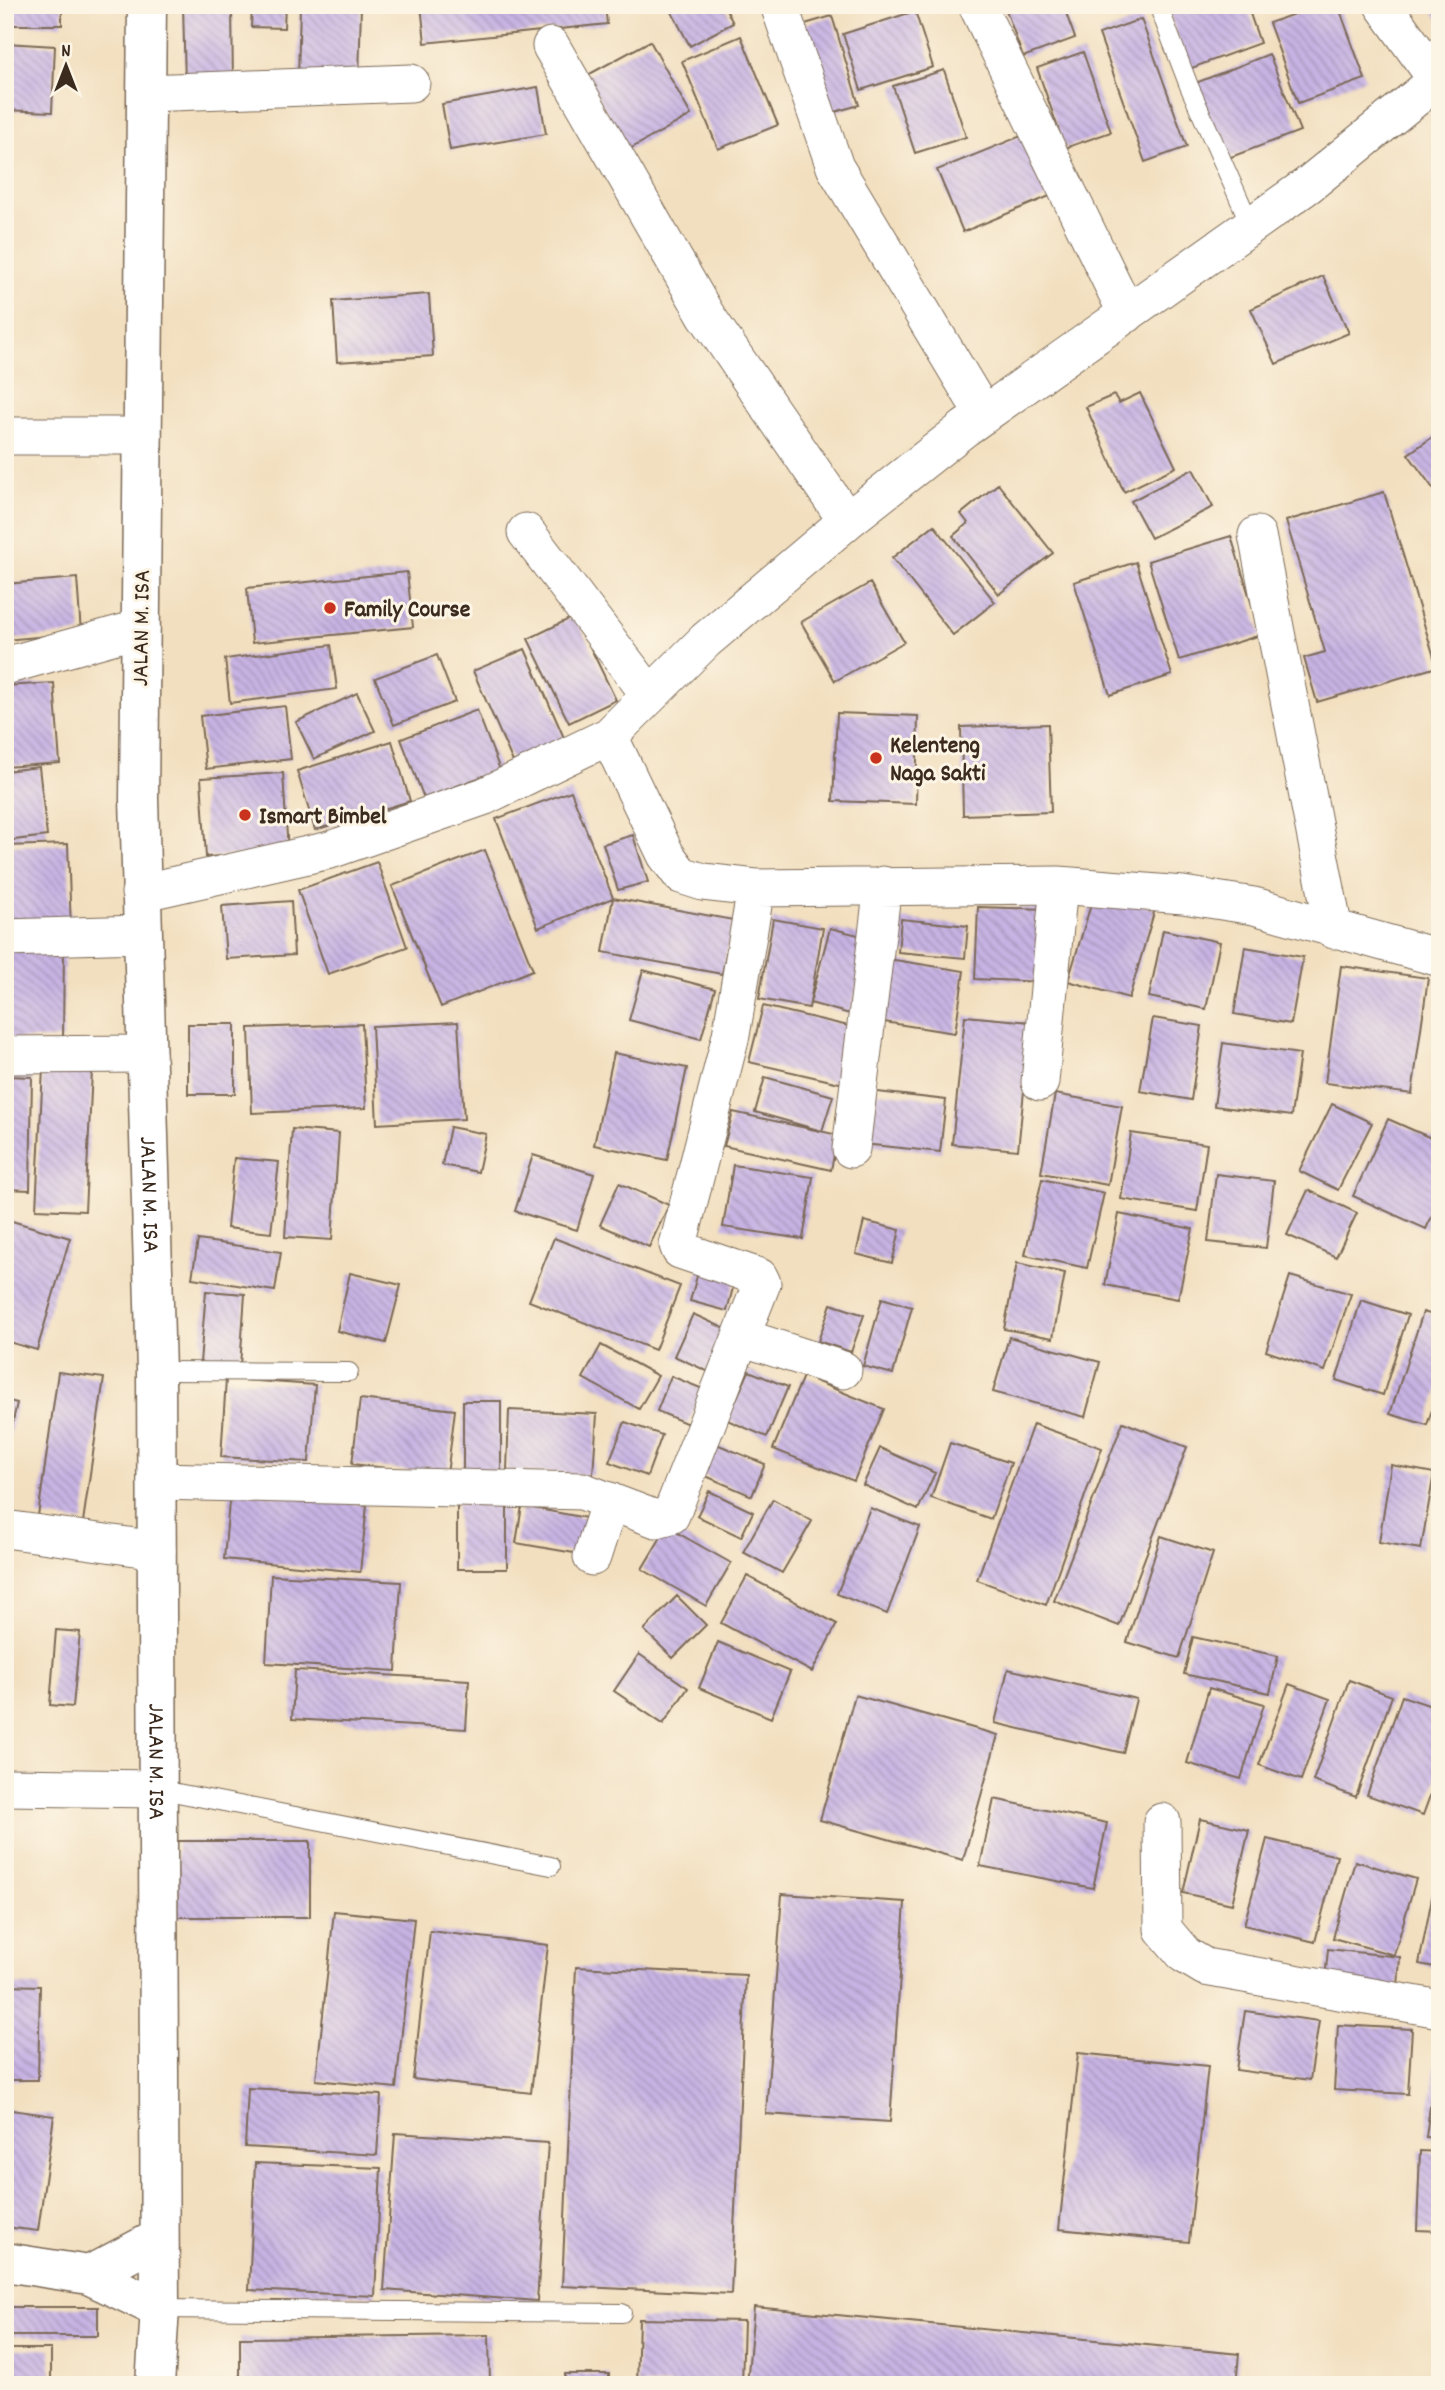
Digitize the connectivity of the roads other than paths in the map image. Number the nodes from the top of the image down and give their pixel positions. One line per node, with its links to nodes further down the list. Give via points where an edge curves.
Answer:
1 (147, 5): 9 (main road, JALAN M. ISA)
2 (779, 5): 12 (street, via 835,167)
3 (977, 5): 11 (street)
4 (1158, 5): 10 (lane)
5 (1383, 5): 7 (street)
6 (551, 46): 15 (street, via 706,315)
7 (1438, 79): 10 (street)
8 (411, 83): 9 (street)
9 (146, 93): 14 (main road, JALAN M. ISA)
10 (1251, 226): 11 (street)
11 (1127, 314): 12 (street)
12 (984, 415): 15 (street)
13 (5, 436): 14 (street)
14 (143, 436): 18 (main road, JALAN M. ISA)
15 (847, 522): 20 (street)
16 (526, 532): 20 (street)
17 (1257, 535): 26 (street)
18 (141, 628): 19 (street); 25 (main road, JALAN M. ISA)
19 (5, 666)
20 (649, 694): 21 (street)
21 (610, 736): 24 (street, via 666,855 681,875); 25 (street, via 485,796 330,850)
22 (883, 885): 23 (street); 24 (street); 33 (street)
23 (1059, 885): 26 (street, via 1254,906); 32 (street)
24 (757, 888): 34 (street, via 731,1035 678,1240 680,1250 762,1280)
25 (140, 893): 27 (main road, JALAN M. ISA)
26 (1334, 930): 29 (street)
27 (141, 934): 28 (street); 30 (main road, JALAN M. ISA)
28 (5, 938)
29 (1440, 958)
30 (147, 1054): 31 (street); 36 (main road, JALAN M. ISA)
31 (5, 1055)
32 (1040, 1082)
33 (851, 1149)
34 (741, 1337): 35 (street); 39 (street, via 671,1515 656,1519)
35 (843, 1370)
36 (156, 1371): 37 (lane); 38 (main road, JALAN M. ISA)
37 (349, 1372)
38 (156, 1481): 39 (street, via 582,1491); 41 (main road, JALAN M. ISA)
39 (610, 1501): 42 (street)
40 (5, 1529): 41 (street)
41 (157, 1550): 44 (main road, JALAN M. ISA)
42 (592, 1557)
43 (5, 1787): 44 (street)
44 (157, 1789): 46 (lane); 48 (main road, JALAN M. ISA)
45 (1162, 1822): 47 (street, via 1163,1929 1185,1955 1205,1967)
46 (551, 1866)
47 (1440, 2010)
48 (159, 2238): 50 (main road); 51 (main road, JALAN M. ISA)
49 (5, 2262): 50 (main road)
50 (89, 2275): 51 (main road)
51 (160, 2309): 52 (lane); 53 (main road, JALAN M. ISA)
52 (622, 2313)
53 (155, 2385)

